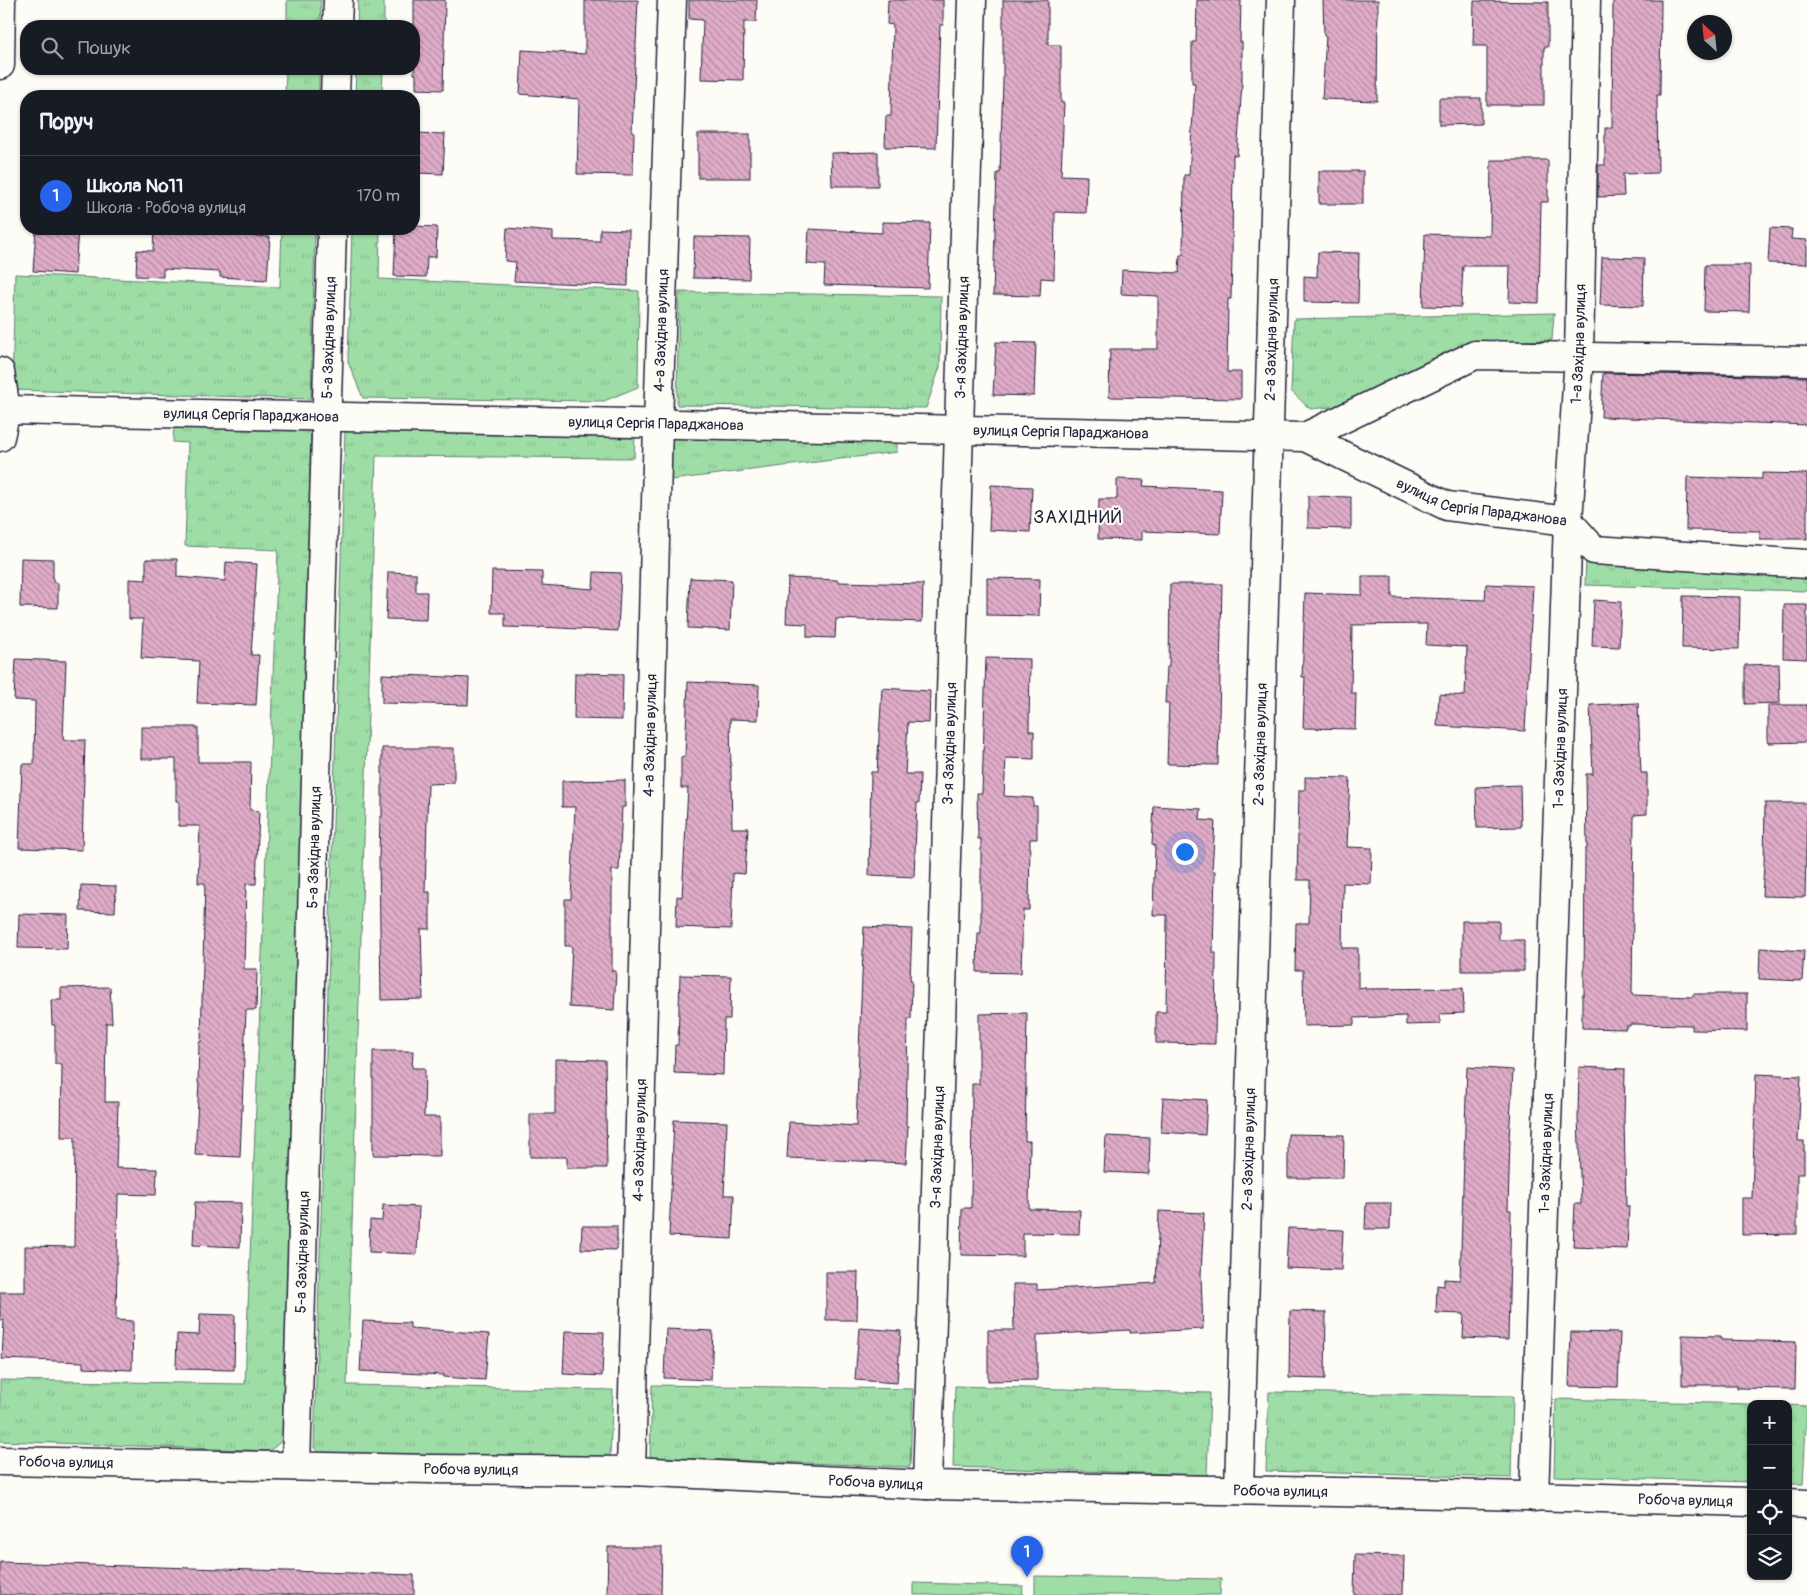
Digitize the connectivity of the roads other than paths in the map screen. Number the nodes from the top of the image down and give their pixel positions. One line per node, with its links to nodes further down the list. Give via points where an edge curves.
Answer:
1 (1, 0): 8 (street)
2 (338, 0): 7 (street)
3 (672, 0): 17 (street, 4-а Західна вулиця)
4 (972, 0): 18 (street, 3-я Західна вулиця)
5 (1280, 0): 19 (street, 2-а Західна вулиця)
6 (1586, 0): 12 (street, 1-а Західна вулиця)
7 (337, 20)
8 (0, 65)
9 (336, 75): 10 (street)
10 (335, 90)
11 (332, 235): 16 (street, 5-а Західна вулиця)
12 (1579, 356): 13 (street, вулиця Сергія Параджанова); 21 (street, вулиця Сергія Параджанова, via 1476,355); 22 (street, 1-а Західна вулиця)
13 (1807, 361)
14 (0, 372): 15 (street)
15 (6, 410): 16 (street, вулиця Сергія Параджанова); 20 (street)
16 (327, 416): 17 (street, вулиця Сергія Параджанова); 25 (street, 5-а Західна вулиця)
17 (658, 424): 18 (street, вулиця Сергія Параджанова); 26 (street, 4-а Західна вулиця)
18 (960, 430): 19 (street, вулиця Сергія Параджанова); 27 (street, 3-я Західна вулиця)
19 (1268, 436): 21 (street, вулиця Сергія Параджанова); 28 (street, 2-а Західна вулиця)
20 (0, 437)
21 (1304, 437): 22 (street, вулиця Сергія Параджанова, via 1447,506)
22 (1568, 521): 23 (street, вулиця Сергія Параджанова, via 1594,550); 29 (street, 1-а Західна вулиця)
23 (1807, 564)
24 (0, 1461): 25 (street, Робоча вулиця)
25 (296, 1466): 26 (street, Робоча вулиця)
26 (631, 1471): 27 (street, Робоча вулиця)
27 (927, 1484): 28 (street, Робоча вулиця)
28 (1239, 1490): 29 (street, Робоча вулиця)
29 (1534, 1497): 30 (street, Робоча вулиця)
30 (1747, 1502)
31 (1792, 1503): 32 (street)
32 (1807, 1504)

